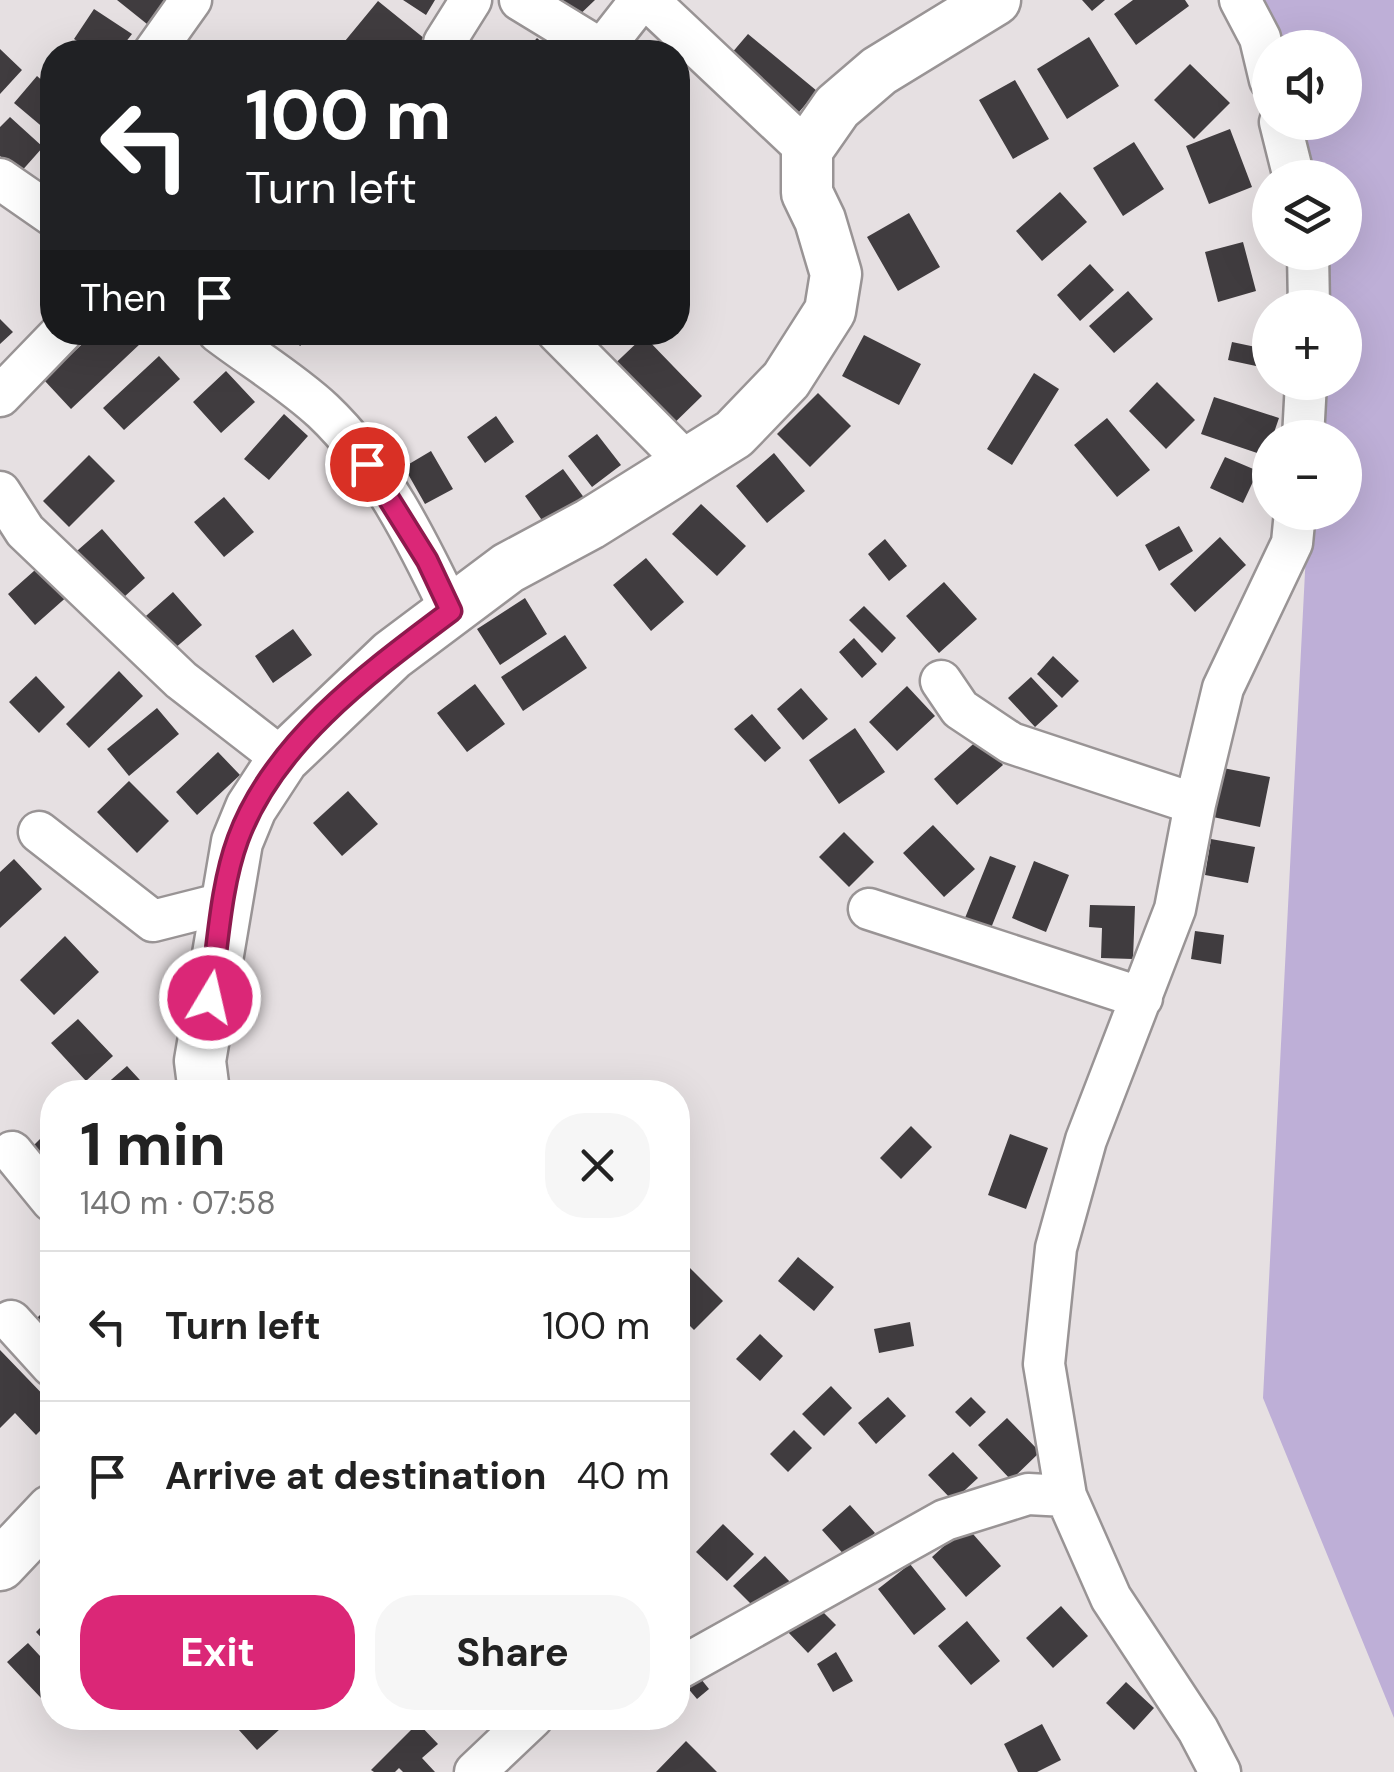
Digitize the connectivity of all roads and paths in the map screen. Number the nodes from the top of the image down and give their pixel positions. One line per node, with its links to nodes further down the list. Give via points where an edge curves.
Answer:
1 (190, 0): 7 (street)
2 (471, 0): 8 (street)
3 (520, 0): 9 (street)
4 (996, 0): 11 (main road, via 879,71 837,108)
5 (1240, 0): 6 (street)
6 (1256, 30)
7 (162, 40)
8 (446, 40)
9 (584, 40)
10 (610, 40): 11 (street, via 640,2 652,4)
11 (807, 150): 16 (main road, via 807,193 836,274 830,311 786,380 734,434)
12 (49, 345): 15 (street)
13 (235, 345): 19 (street, via 323,411 345,437 399,513)
14 (570, 345): 16 (street)
15 (0, 396)
16 (688, 464): 19 (main road, via 508,568)
17 (0, 492): 21 (street, via 26,531 181,680)
18 (1293, 530): 22 (street, via 1223,688)
19 (451, 611): 21 (main road, via 392,655)
20 (941, 681): 22 (street, via 960,709 1011,743)
21 (283, 760): 24 (main road, via 251,808)
22 (1195, 804): 26 (street, via 1175,909)
23 (39, 832): 24 (street, via 153,921)
24 (224, 903): 27 (main road)
25 (869, 909): 26 (street)
26 (1142, 998): 32 (street, via 1086,1140 1056,1248 1044,1364)
27 (202, 1080)
28 (12, 1152): 29 (street)
29 (40, 1186)
30 (12, 1321): 31 (street)
31 (40, 1352)
32 (1066, 1496): 35 (street, via 1028,1494 945,1520); 38 (street, via 1112,1598)
33 (40, 1523): 34 (main road)
34 (0, 1565)
35 (690, 1662)
36 (519, 1730): 37 (street)
37 (475, 1772)
38 (1220, 1772)

